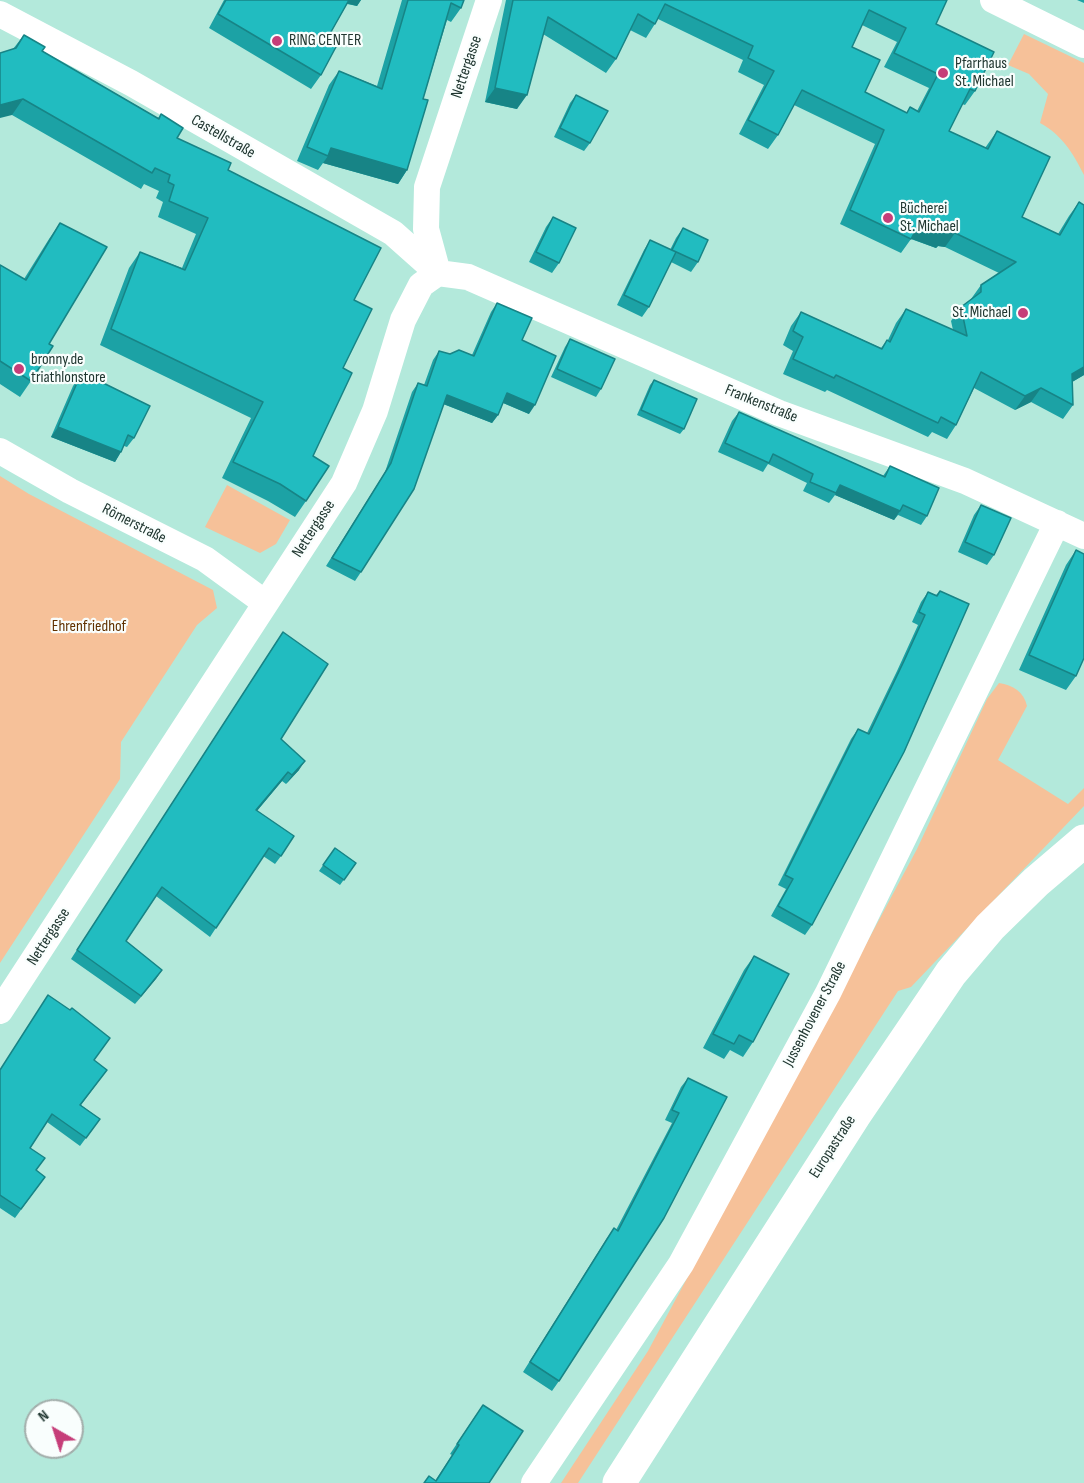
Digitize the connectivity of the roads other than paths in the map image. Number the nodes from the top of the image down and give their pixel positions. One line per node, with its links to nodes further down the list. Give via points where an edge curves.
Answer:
1 (6, 0): 4 (street)
2 (489, 0): 6 (street, Nettergasse, via 427,187 426,229)
3 (993, 0): 5 (street)
4 (0, 12): 6 (street, Castellstraße, via 393,233)
5 (1084, 45)
6 (438, 273): 8 (street, Frankenstraße, via 468,277 779,413 965,481); 10 (street, Nettergasse, via 421,285 403,320 375,411 344,483)
7 (0, 451): 10 (street, Römerstraße, via 205,559)
8 (1057, 523): 9 (street, Frankenstraße); 13 (street, Jussenhovener Straße, via 828,993 681,1264)
9 (1084, 536)
10 (264, 602): 12 (street, Nettergasse)
11 (1084, 841): 14 (main road, Europastraße, via 1006,912 951,973 854,1116)
12 (0, 1011)
13 (534, 1483)
14 (619, 1483)

